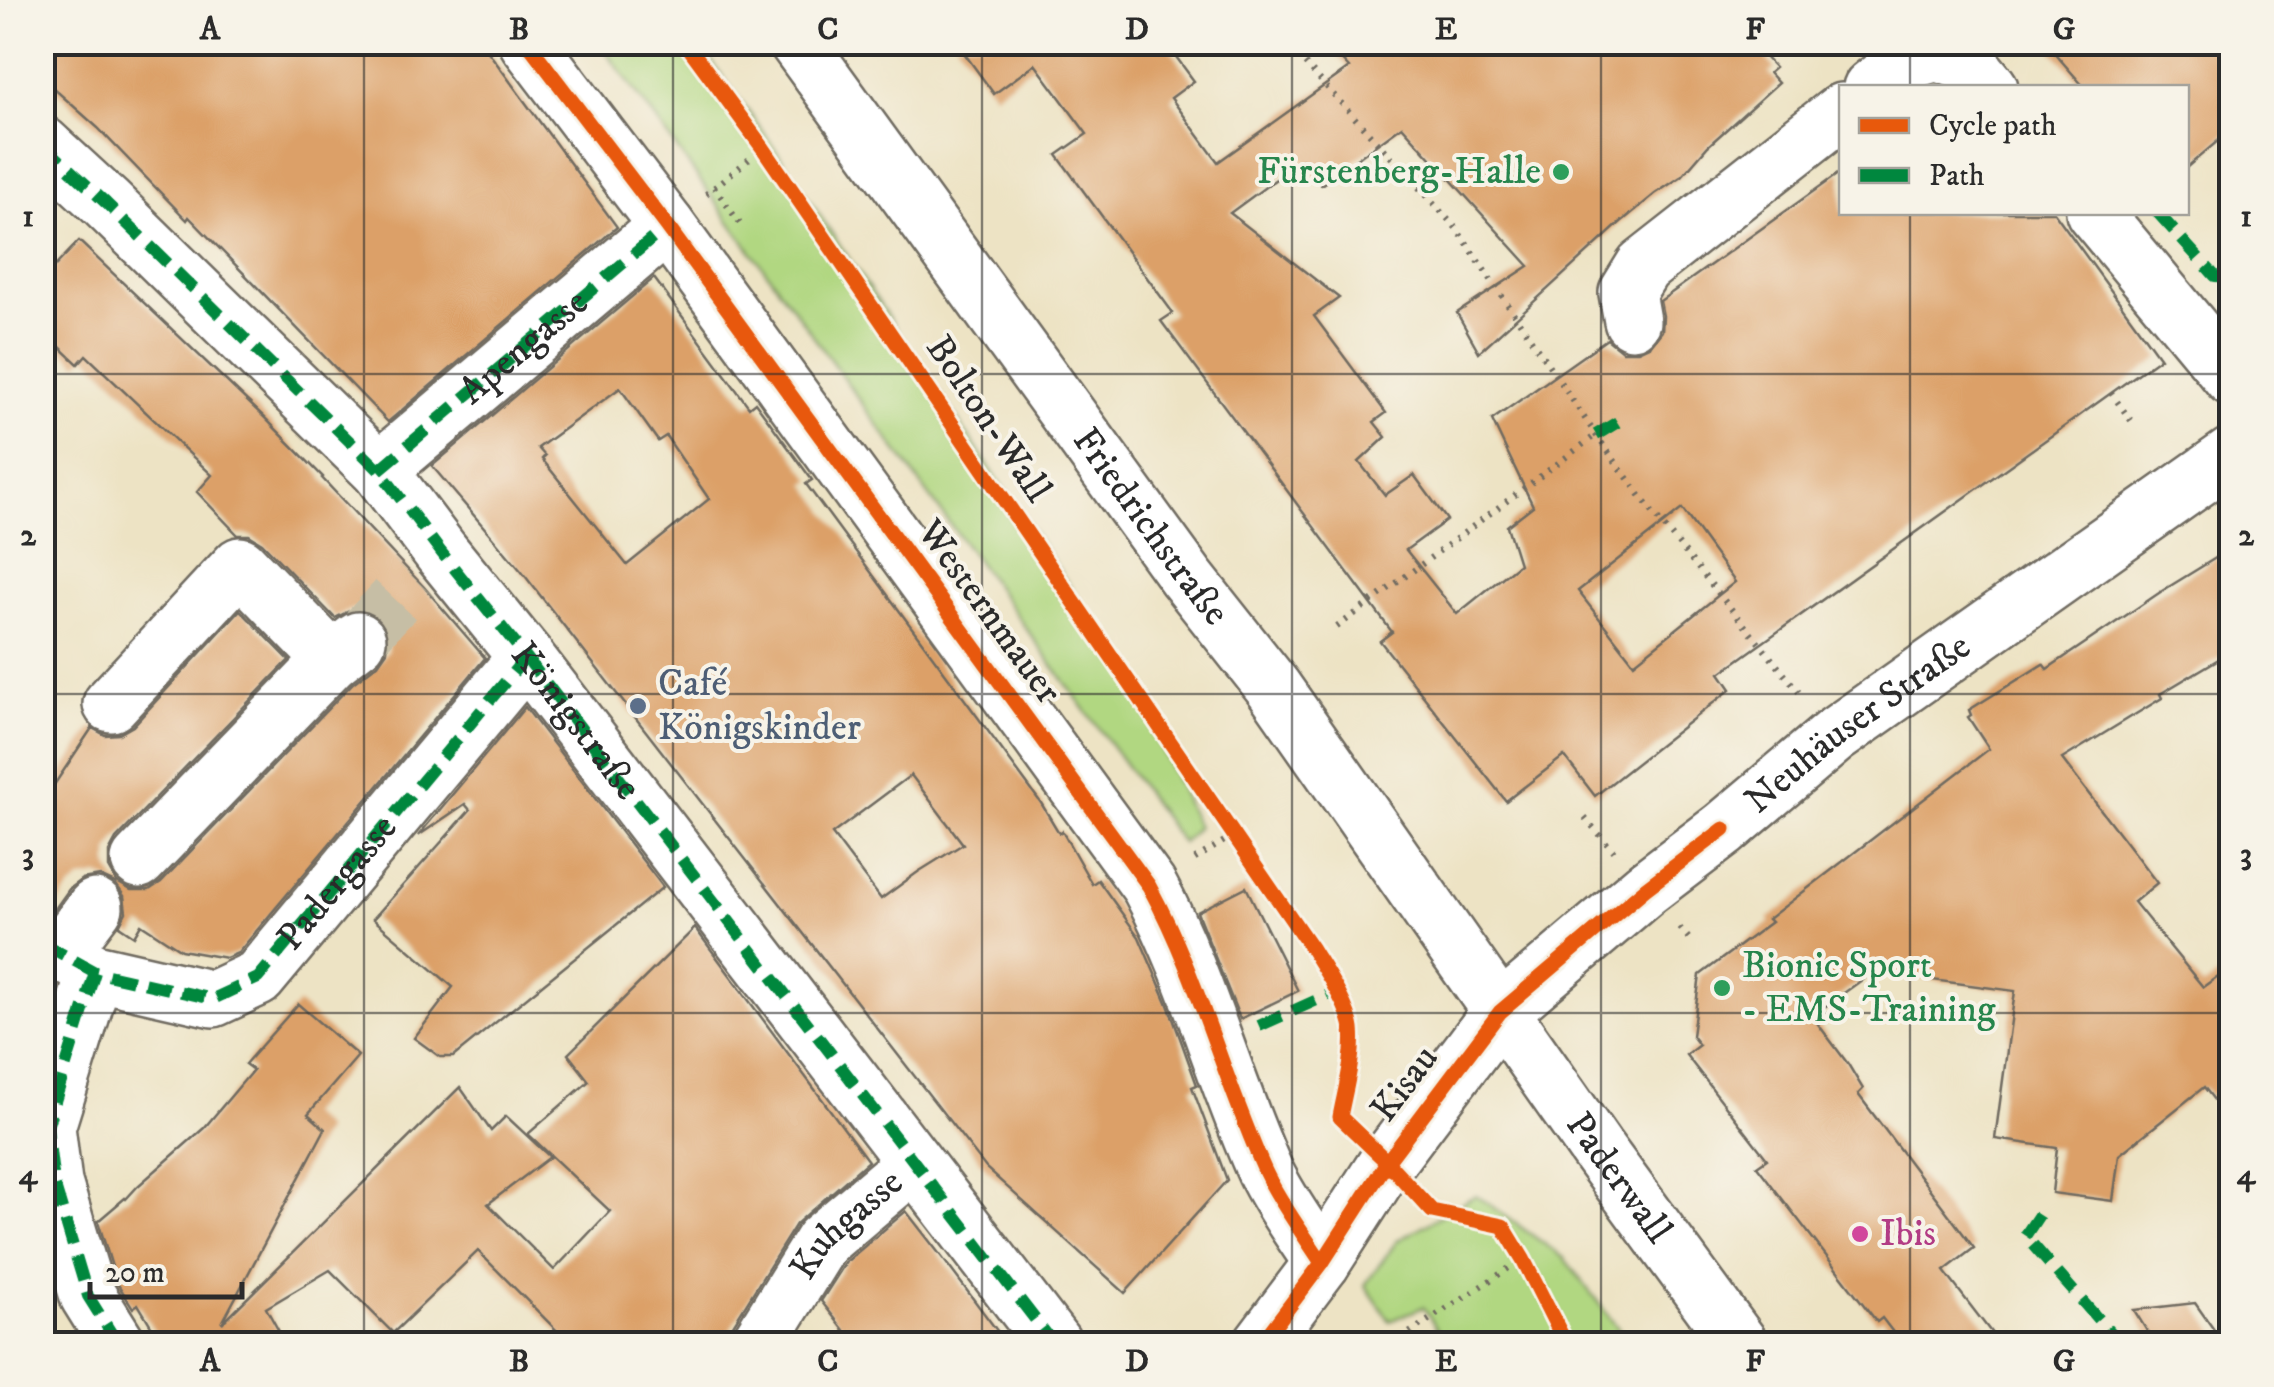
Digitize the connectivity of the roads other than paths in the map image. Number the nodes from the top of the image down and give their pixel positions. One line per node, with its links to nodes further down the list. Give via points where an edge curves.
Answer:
1 (527, 42): 8 (street, Westernmauer)
2 (797, 42): 18 (street, Friedrichstraße, via 1273,687)
3 (1963, 59): 4 (street, via 1901,64)
4 (1875, 85)
5 (1839, 113): 9 (street, via 1643,267 1626,293)
6 (42, 144): 12 (street, Königstraße)
7 (2096, 215): 10 (street)
8 (667, 226): 12 (street, Apengasse); 20 (street, Westernmauer, via 1149,886 1267,1176)
9 (1632, 321)
10 (2232, 378)
11 (2232, 455): 18 (street, Neuhäuser Straße, via 1834,736)
12 (379, 470): 13 (street, Königstraße, via 428,566)
13 (526, 657): 17 (street, Padergasse, via 258,978 213,999); 19 (street, Königstraße)
14 (111, 704): 15 (street, via 240,565 345,650)
15 (139, 860)
16 (95, 907): 17 (street)
17 (66, 956): 22 (street, via 47,1127 54,1184 88,1296)
18 (1500, 1012): 20 (street, Kisau, via 1387,1162); 25 (street, Paderwall)
19 (913, 1164): 23 (street, Kuhgasse, via 822,1240); 24 (street, Königstraße)
20 (1322, 1263): 21 (street, Kisau)
21 (1275, 1338)
22 (118, 1344)
23 (758, 1344)
24 (1054, 1344)
25 (1740, 1344)

